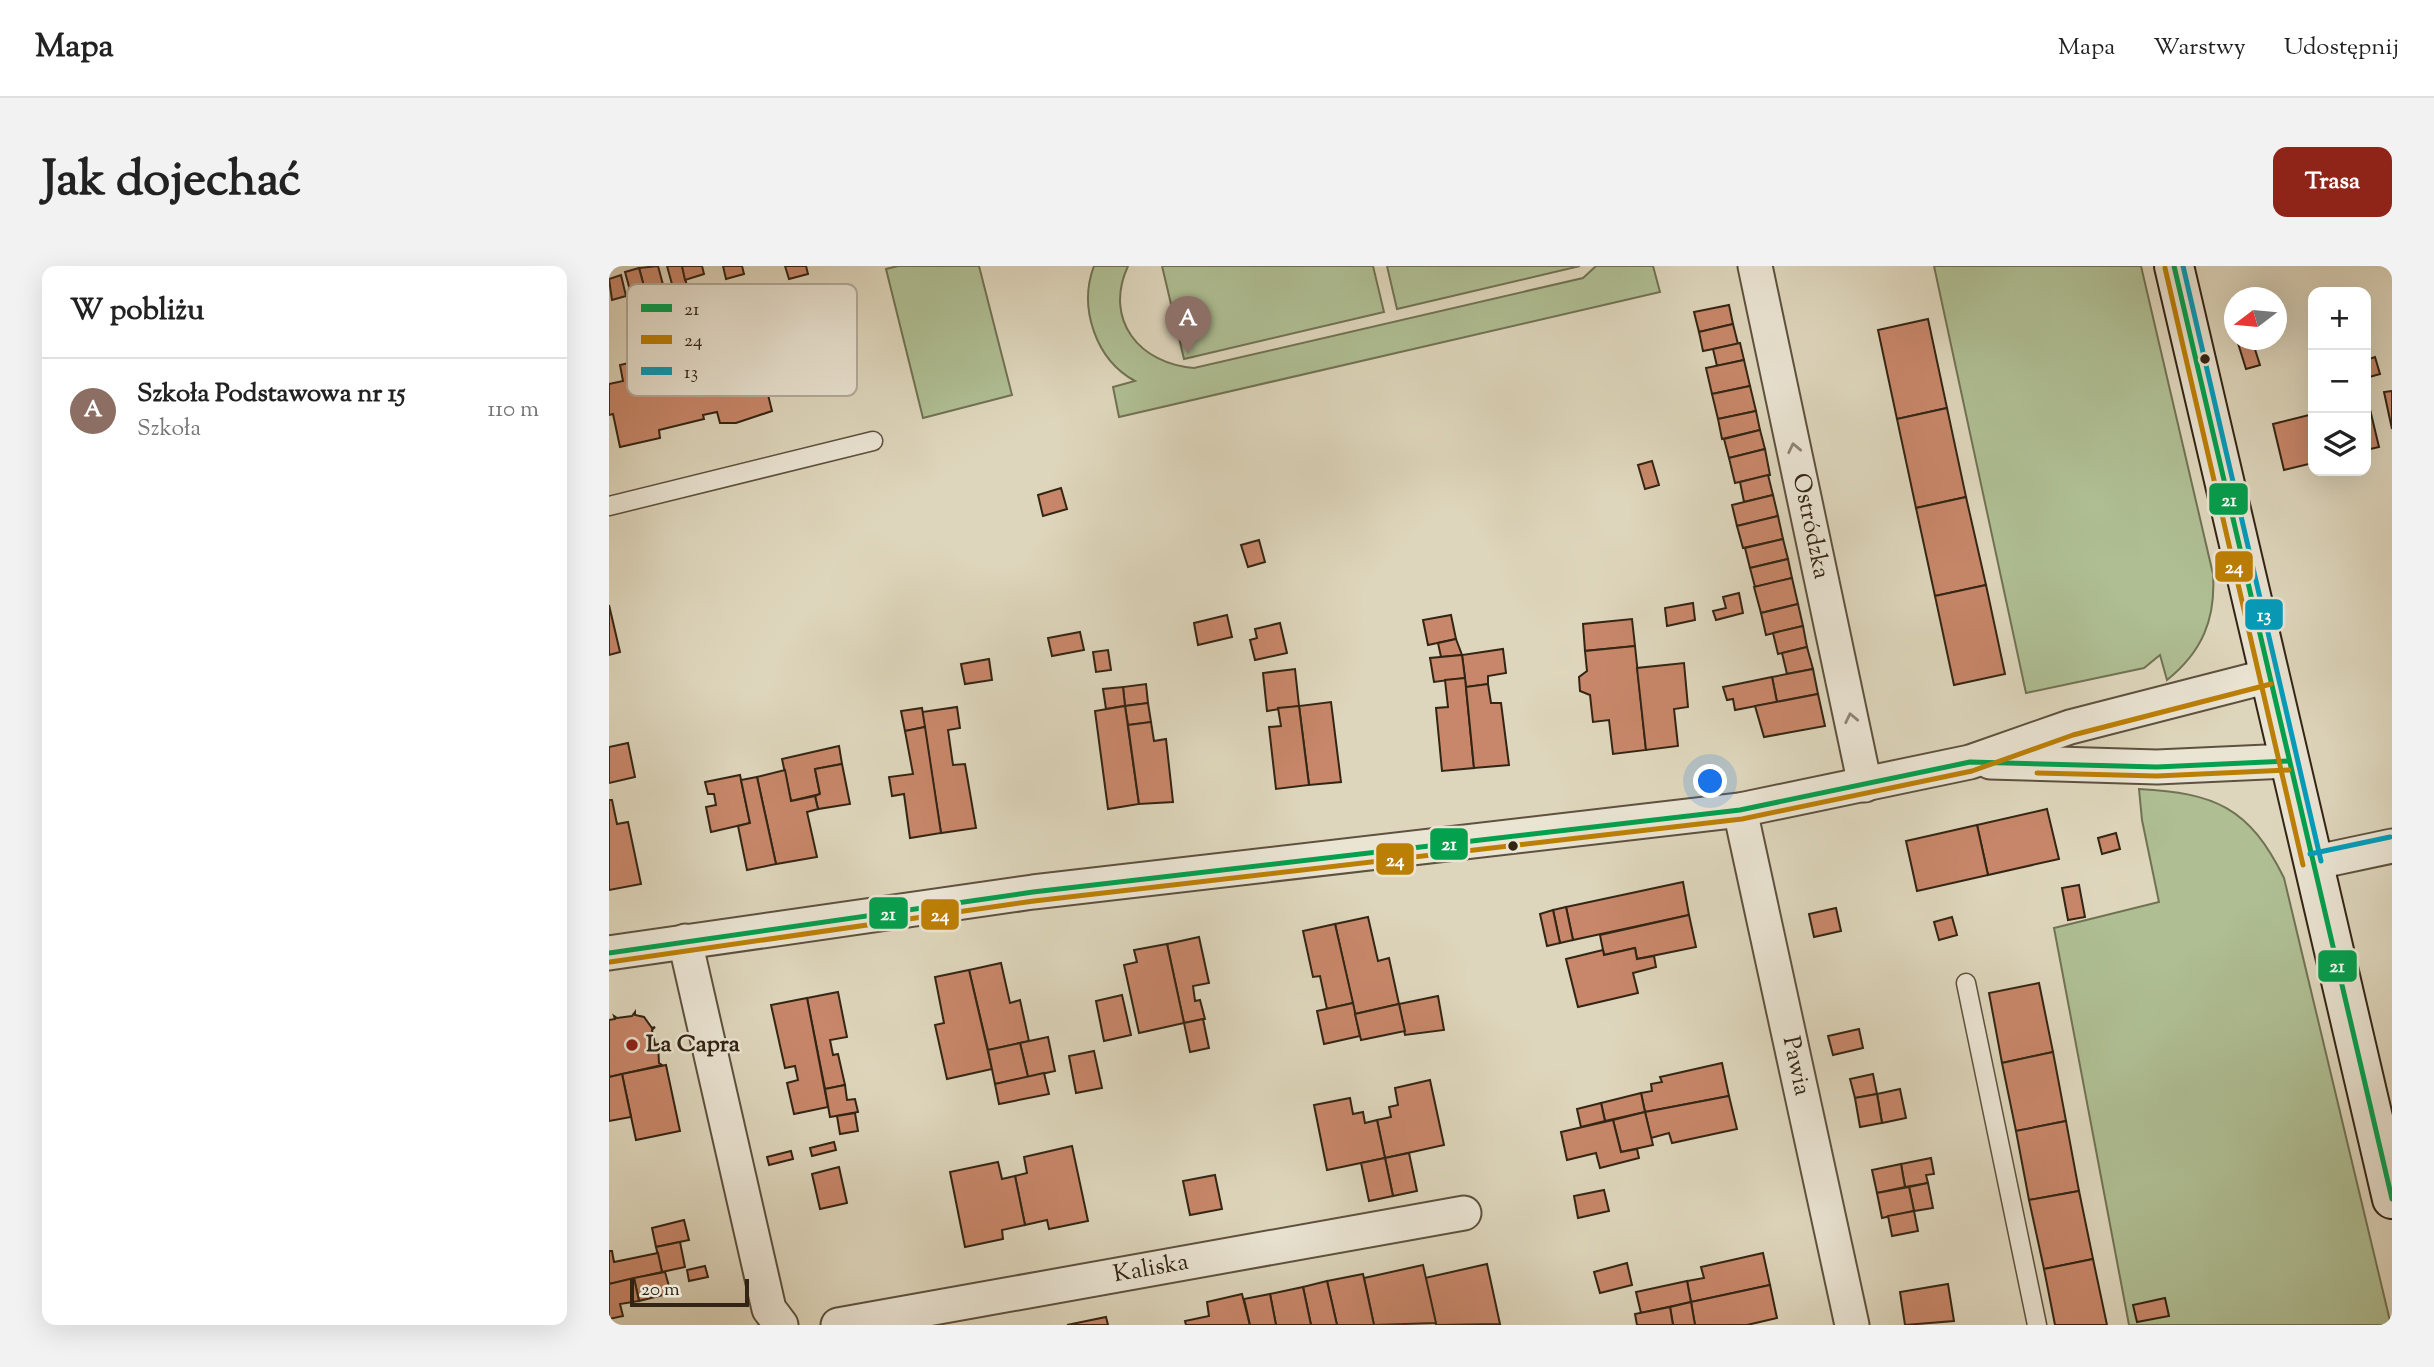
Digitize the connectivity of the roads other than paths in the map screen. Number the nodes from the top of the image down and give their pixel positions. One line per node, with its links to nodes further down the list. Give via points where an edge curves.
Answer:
1 (1755, 266): 8 (street, Ostródzka, one-way to 1)
2 (2174, 266): 5 (main road)
3 (873, 441): 4 (lane)
4 (610, 506)
5 (2269, 676): 6 (main road); 7 (street, via 2070,727)
6 (2290, 761): 7 (street, via 2157,767); 11 (main road)
7 (1970, 762): 8 (street)
8 (1865, 785): 9 (street)
9 (1740, 810): 12 (street, via 1033,892); 19 (street, Pawia)
10 (2392, 846): 11 (street)
11 (2312, 863): 15 (main road)
12 (685, 941): 13 (street); 17 (street, via 769,1309)
13 (609, 953)
14 (1966, 983): 20 (lane)
15 (2392, 1199)
16 (1464, 1213): 18 (street, Kaliska)
17 (781, 1325)
18 (838, 1325)
19 (1851, 1325)
20 (2037, 1325)

